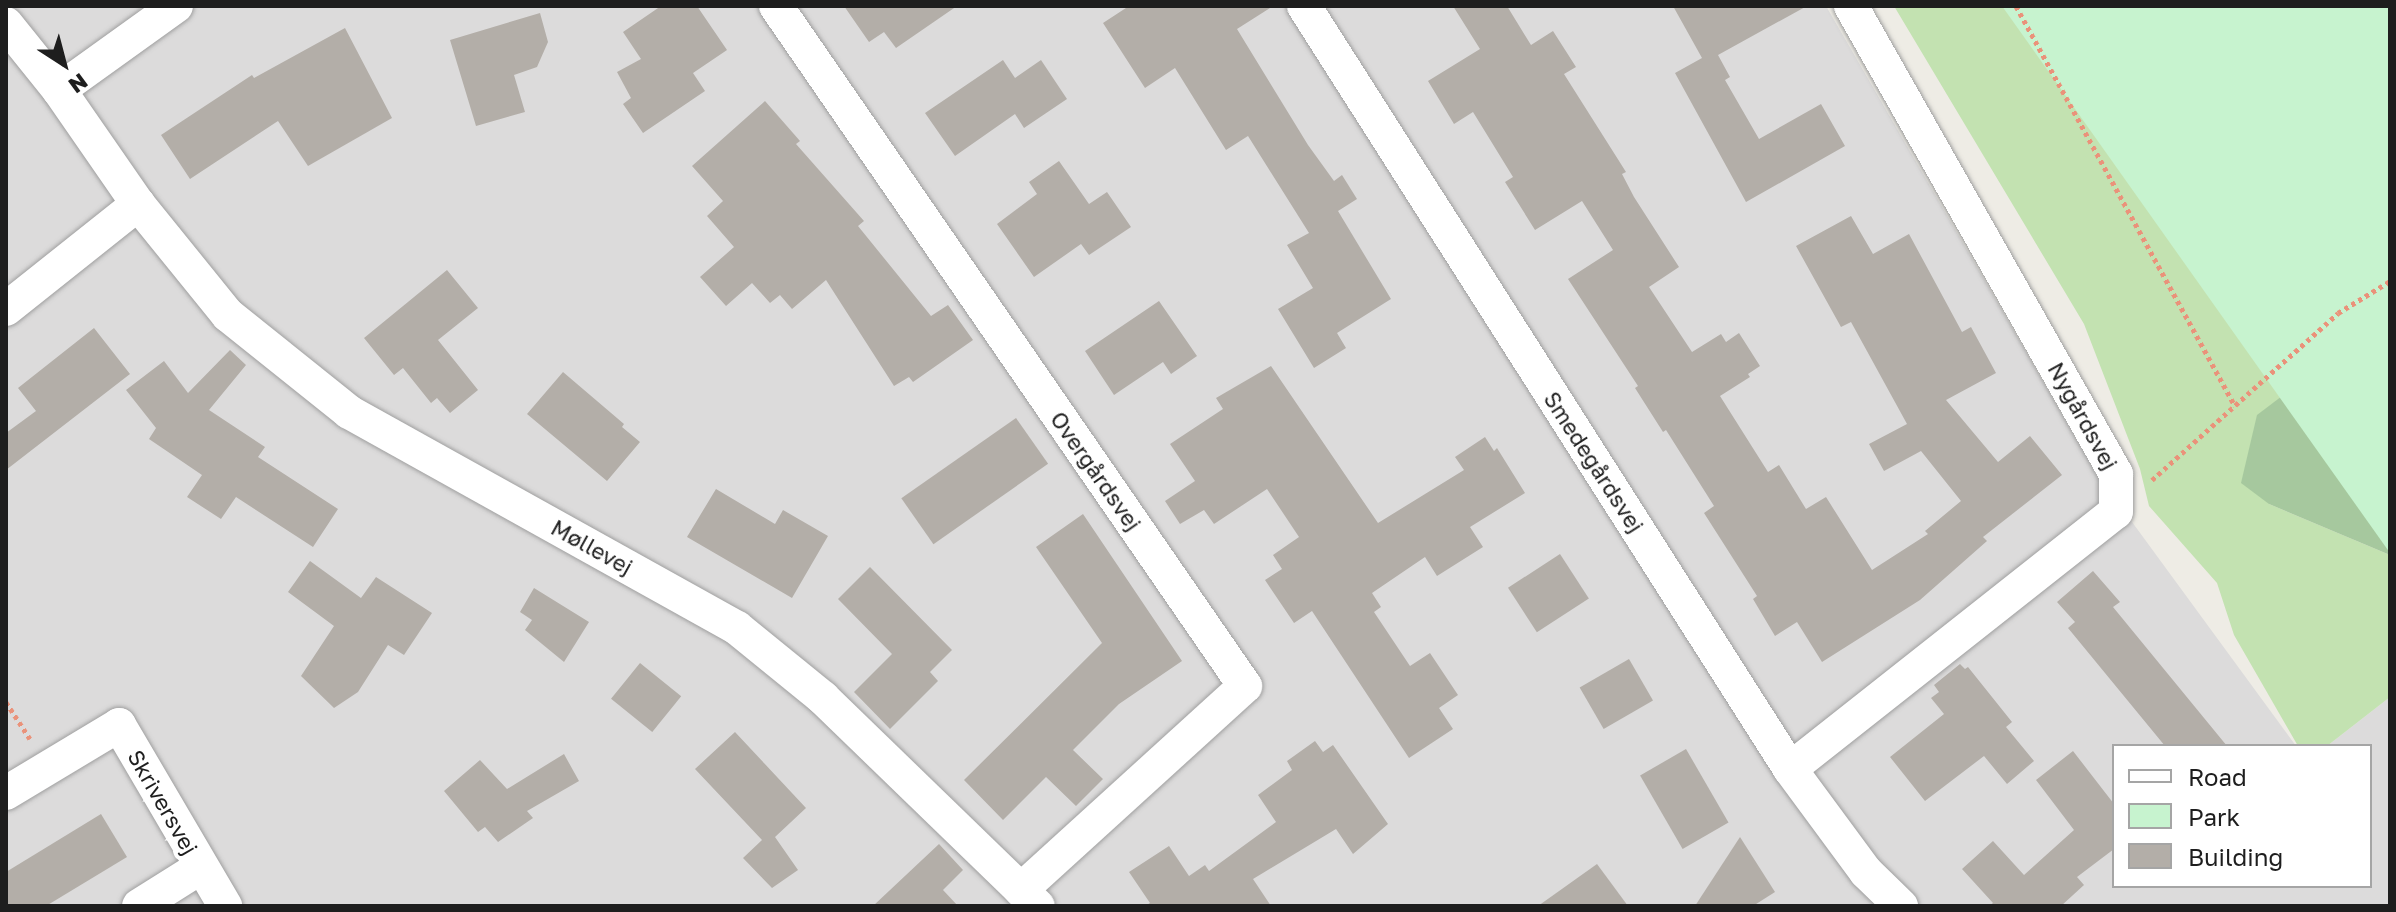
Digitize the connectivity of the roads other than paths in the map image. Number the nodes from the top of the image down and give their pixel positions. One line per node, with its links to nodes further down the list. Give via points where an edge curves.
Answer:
1 (176, 6): 6 (street)
2 (776, 6): 12 (street, Overgårdsvej, via 1245,686)
3 (1304, 6): 9 (street, Smedegårdsvej)
4 (1851, 6): 9 (street, Nygårdsvej, via 2116,474 2116,512)
5 (6, 24): 6 (street, Møllevej)
6 (59, 90): 7 (street, Møllevej)
7 (138, 204): 8 (street); 12 (street, Møllevej, via 228,315 349,412 737,628 823,698)
8 (6, 309)
9 (1790, 769): 15 (street, Smedegårdsvej, via 1866,872)
10 (6, 793): 11 (street, Skriversvej, via 119,725)
11 (201, 867): 13 (street, Skriversvej); 14 (street, Skriversvej)
12 (1030, 898)
13 (139, 906)
14 (225, 906)
15 (1901, 906)

